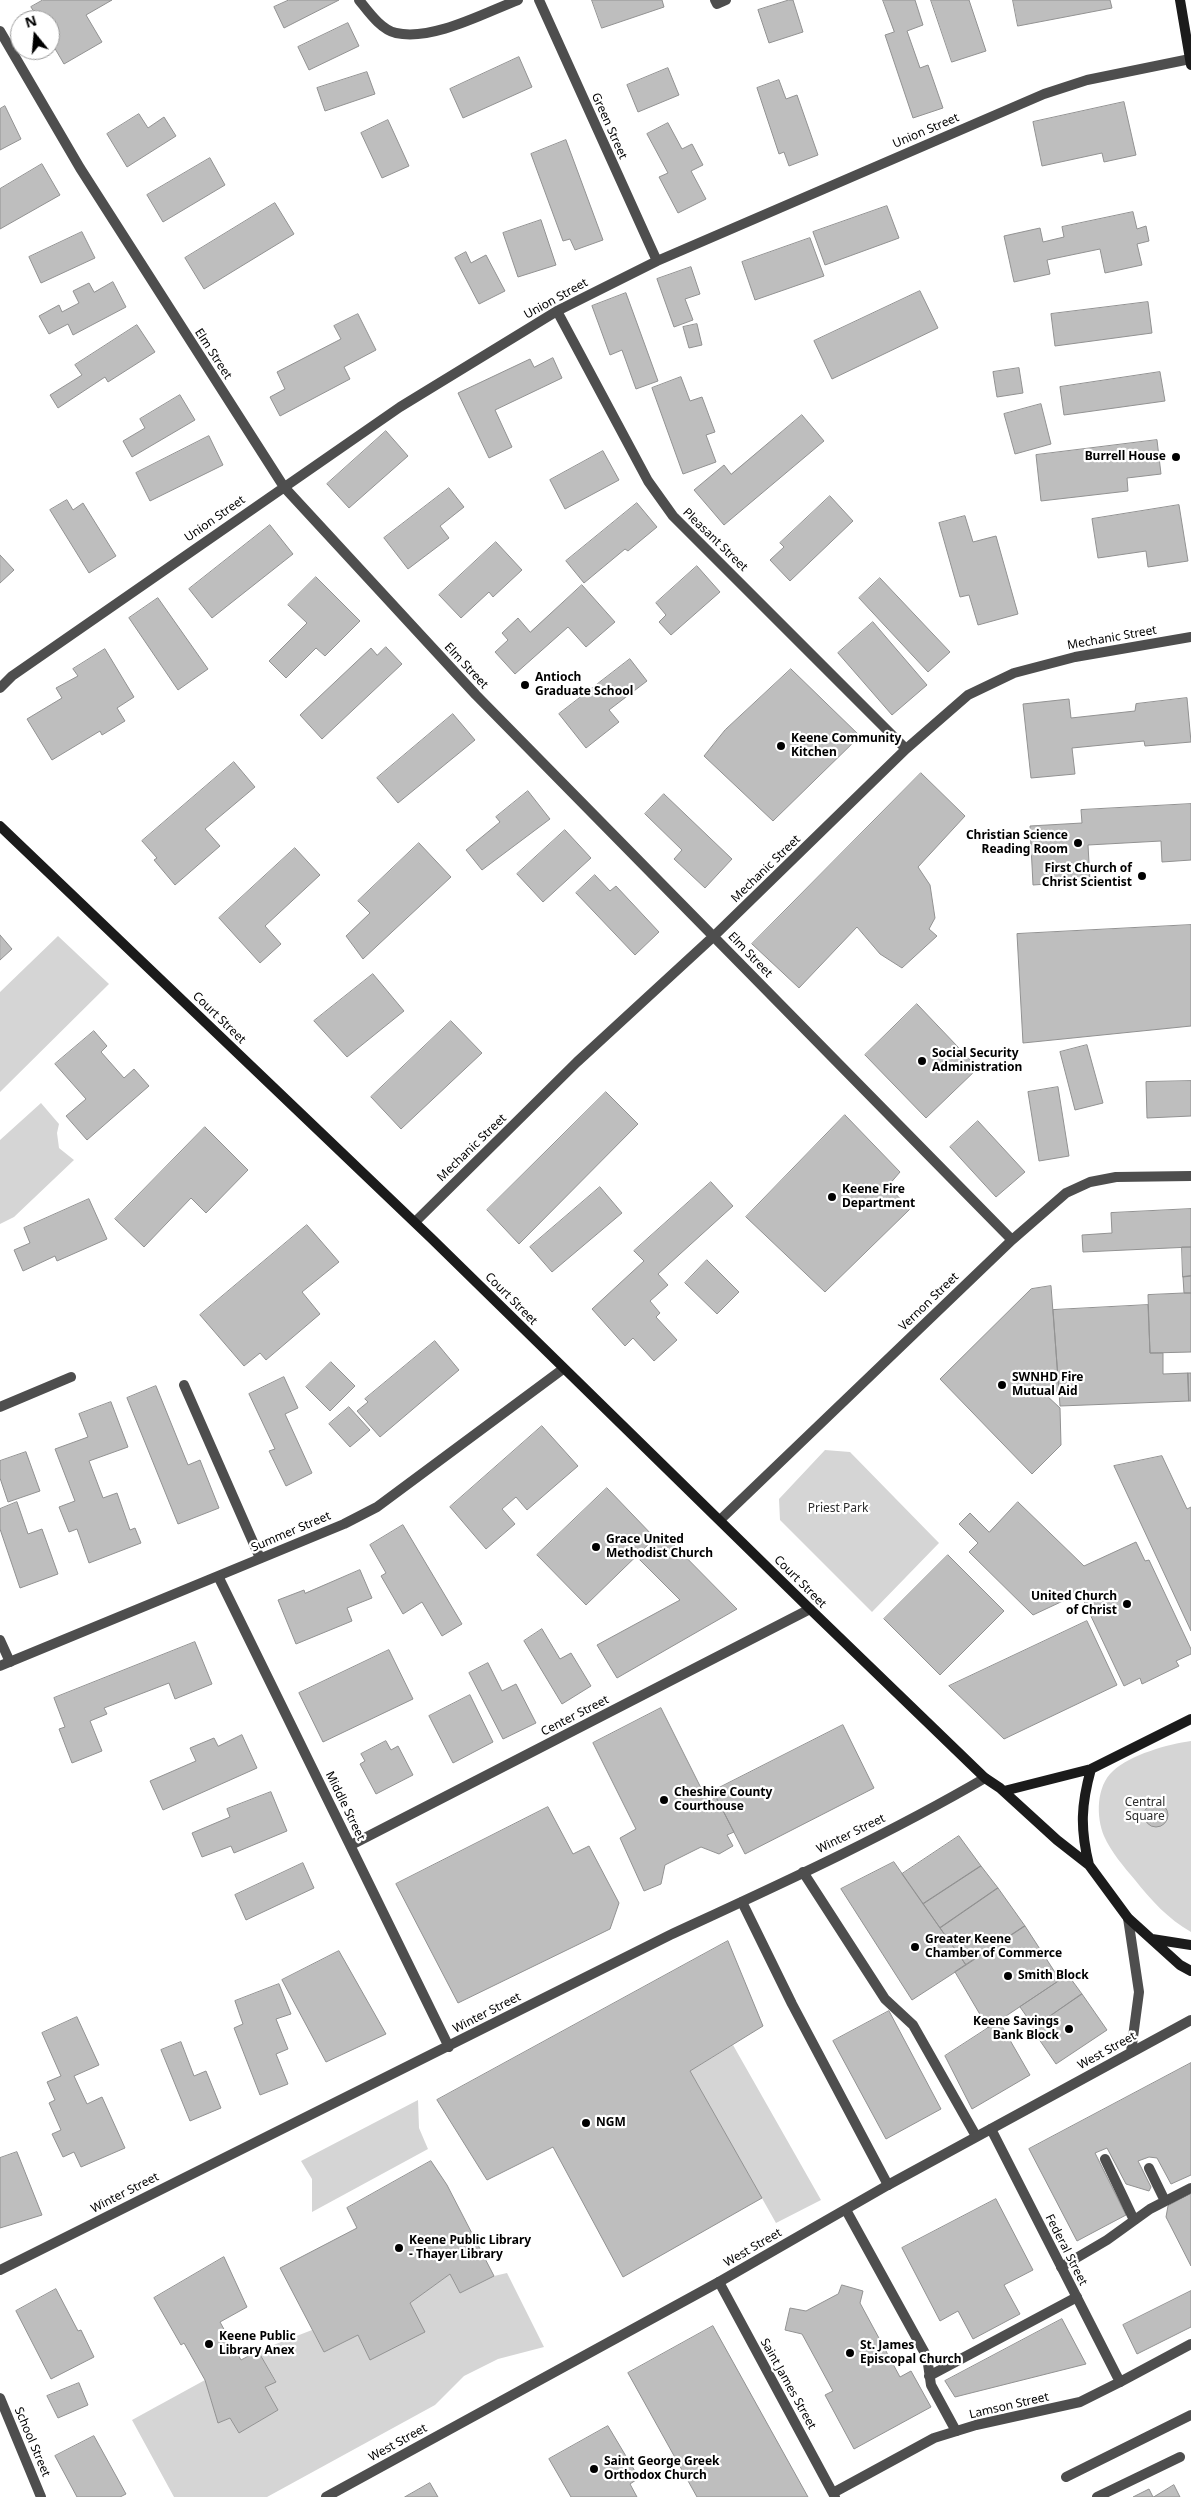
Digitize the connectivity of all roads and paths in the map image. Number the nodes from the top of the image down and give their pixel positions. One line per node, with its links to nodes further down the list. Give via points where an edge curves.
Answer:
1 (359, 0): 2 (street, via 374,19 395,33 426,33)
2 (518, 0)
3 (539, 0): 9 (street, Green Street)
4 (715, 0): 5 (street, via 717,4)
5 (726, 0)
6 (1180, 0): 8 (main road)
7 (0, 31): 11 (street, Elm Street, via 80,168)
8 (1190, 62): 9 (street, Union Street, via 1087,80 1044,94)
9 (657, 261): 10 (street, Union Street)
10 (557, 311): 11 (street, Union Street, via 400,407); 14 (street, Pleasant Street, via 648,481 673,516)
11 (284, 487): 13 (street, Union Street, via 12,676); 16 (street, Elm Street, via 476,695)
12 (1191, 637): 14 (street, Mechanic Street, via 1075,657 1014,674 968,695)
13 (0, 688)
14 (906, 749): 16 (street, Mechanic Street)
15 (0, 826): 18 (main road, Court Street)
16 (714, 936): 18 (street, Mechanic Street, via 577,1062); 19 (street, Elm Street)
17 (1191, 1176): 19 (street, Vernon Street, via 1116,1177 1090,1182 1066,1193)
18 (415, 1222): 20 (main road, Court Street)
19 (1012, 1240): 24 (street, Vernon Street)
20 (563, 1369): 24 (main road, Court Street); 25 (street, Summer Street, via 377,1506 344,1524)
21 (71, 1377): 23 (street)
22 (184, 1385): 25 (street)
23 (0, 1406)
24 (720, 1520): 27 (main road, Court Street)
25 (260, 1558): 26 (street, Summer Street)
26 (218, 1576): 29 (street, Summer Street); 34 (street, Middle Street)
27 (810, 1609): 32 (main road, Court Street); 34 (street, Center Street)
28 (0, 1640): 29 (street)
29 (5, 1664)
30 (1191, 1719): 31 (main road)
31 (1091, 1768): 33 (main road); 35 (main road, via 1081,1812)
32 (985, 1778): 33 (main road, Court Street); 36 (street, Winter Street)
33 (1004, 1791): 35 (main road)
34 (351, 1845): 43 (street, Middle Street)
35 (1089, 1865): 38 (main road)
36 (803, 1872): 37 (street, Winter Street); 46 (street, via 885,1999 913,2025)
37 (742, 1902): 43 (street, Winter Street); 49 (street)
38 (1128, 1918): 39 (main road); 44 (street, via 1139,1992)
39 (1152, 1940): 40 (main road); 41 (main road)
40 (1191, 1944)
41 (1191, 1971)
42 (1191, 2020): 44 (street, West Street)
43 (449, 2047): 55 (street, Winter Street, via 264,2136)
44 (1131, 2052): 45 (street, West Street)
45 (990, 2129): 46 (street, West Street); 54 (street, Federal Street)
46 (976, 2136): 49 (street, West Street)
47 (1105, 2159): 53 (street)
48 (1149, 2168): 51 (street)
49 (888, 2185): 52 (street, West Street)
50 (1191, 2188): 51 (street)
51 (1165, 2201): 53 (street)
52 (846, 2210): 56 (street, West Street); 59 (street, via 927,2357)
53 (1134, 2220): 54 (street)
54 (1061, 2268): 57 (street, Federal Street)
55 (0, 2270)
56 (719, 2282): 66 (street, Saint James Street); 68 (street, West Street)
57 (1076, 2297): 59 (street); 60 (street, Federal Street)
58 (1191, 2344): 60 (street, Lamson Street)
59 (929, 2376): 63 (street)
60 (1120, 2382): 63 (street, Lamson Street, via 1080,2402)
61 (0, 2398): 67 (street, School Street)
62 (1191, 2415): 65 (street)
63 (956, 2431): 66 (street, Lamson Street, via 934,2438)
64 (1180, 2457): 69 (street)
65 (1066, 2476)
66 (834, 2495)
67 (42, 2497)
68 (326, 2497)
69 (1097, 2497)

